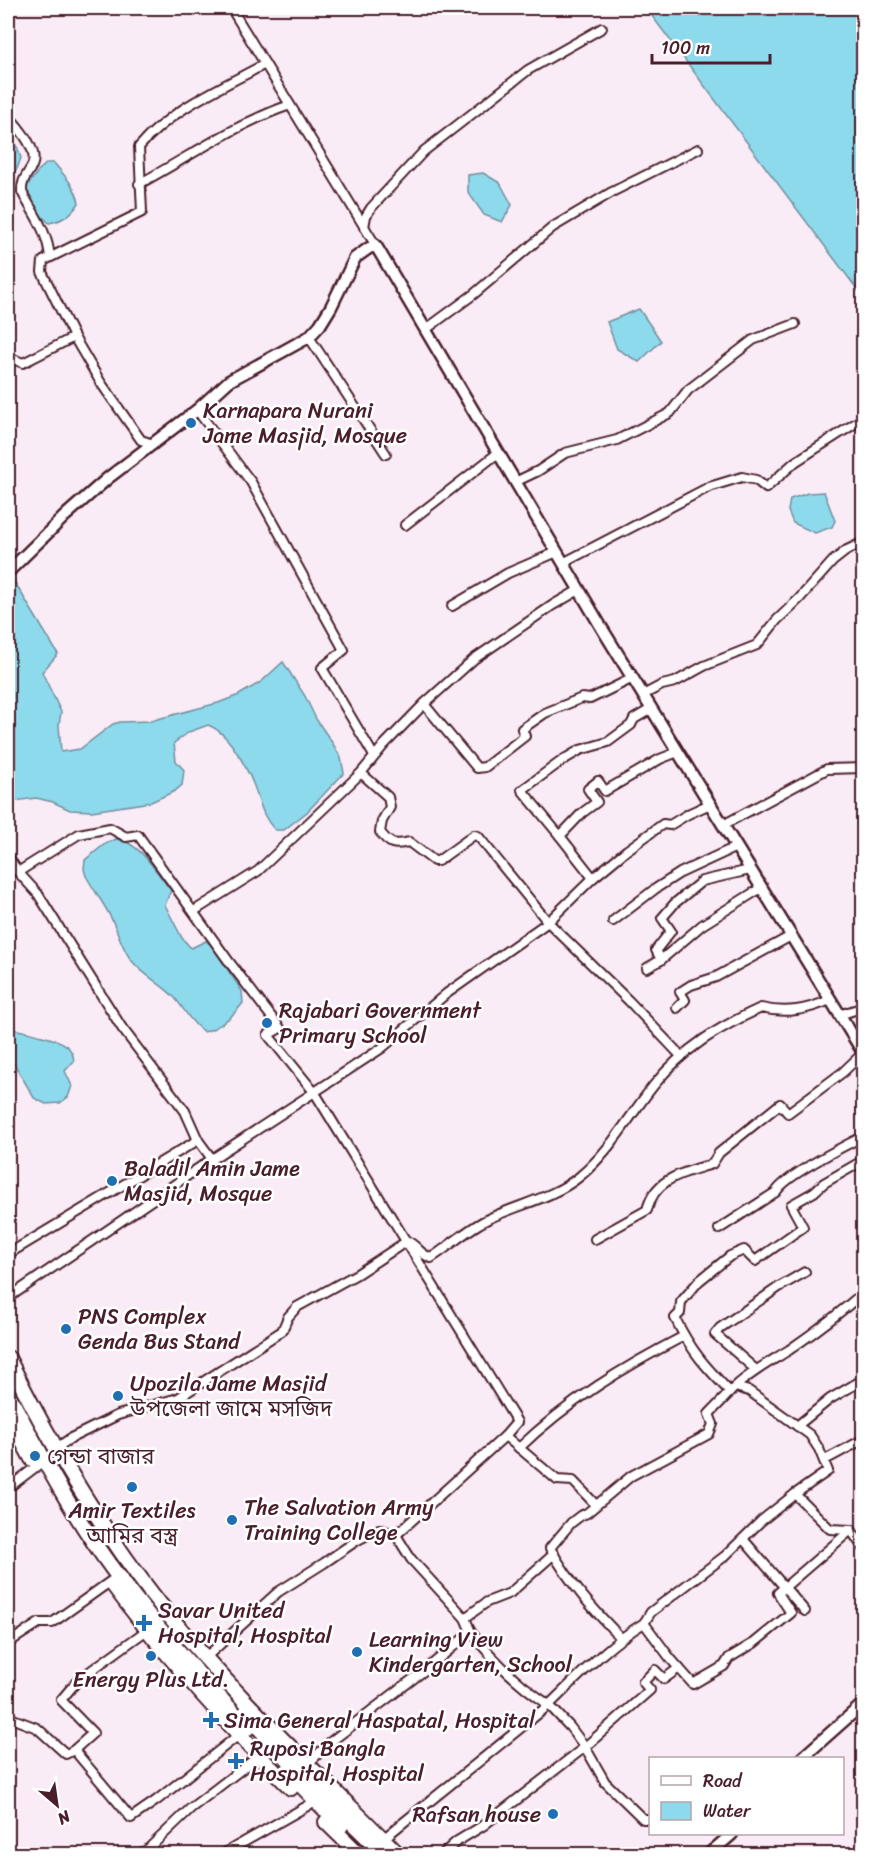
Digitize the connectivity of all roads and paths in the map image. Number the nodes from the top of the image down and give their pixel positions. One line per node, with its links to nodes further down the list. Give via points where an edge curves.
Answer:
1 (231, 8): 3 (street)
2 (602, 28): 8 (street, via 528,70 424,151 371,208)
3 (265, 64): 4 (street); 7 (street, via 180,110 152,133 140,147)
4 (290, 105): 7 (street, via 238,128); 8 (street)
5 (8, 115): 10 (street, via 34,156 21,185 22,192 45,232)
6 (698, 149): 12 (street, via 553,226)
7 (140, 184): 10 (street, via 142,212)
8 (364, 227): 9 (street)
9 (375, 246): 12 (street); 13 (street, via 355,258 331,307)
10 (51, 257): 14 (street, via 43,261 42,272)
11 (795, 324): 21 (street, via 753,340 688,390 670,412 617,440 566,453)
12 (425, 330): 19 (street)
13 (309, 337): 16 (street, via 229,381); 20 (street)
14 (74, 338): 15 (street, via 23,363); 18 (street, via 141,440)
15 (8, 357)
16 (197, 410): 18 (street); 34 (street, via 251,482 344,650 322,668)
17 (860, 421): 25 (street, via 795,462 766,488 756,480 742,477 709,487)
18 (153, 444): 26 (street, via 108,478)
19 (498, 453): 21 (street); 22 (street)
20 (386, 454)
21 (515, 482): 24 (street)
22 (405, 525)
23 (864, 542): 30 (street, via 833,561 757,645)
24 (556, 552): 25 (street); 28 (street, via 508,573)
25 (563, 563): 27 (street)
26 (9, 568)
27 (579, 590): 29 (street); 31 (street, via 474,659)
28 (452, 606)
29 (633, 678): 30 (street); 31 (street, via 590,699 582,698 545,713 522,729 525,736 485,767 477,768)
30 (643, 695): 32 (street)
31 (424, 704): 34 (street)
32 (651, 709): 33 (street); 39 (street, via 608,742 580,750 522,790)
33 (678, 752): 37 (street); 39 (street, via 605,791 598,781 588,789 597,802)
34 (374, 756): 36 (street)
35 (864, 768): 38 (street, via 827,769)
36 (361, 773): 46 (street, via 258,871); 48 (street, via 387,797 390,807 380,832 388,842 409,842 438,861 478,836)
37 (710, 804): 38 (street); 44 (street, via 670,825 663,824)
38 (723, 825): 40 (street)
39 (560, 836): 44 (street)
40 (736, 847): 42 (street); 47 (street, via 680,873)
41 (8, 855): 43 (street)
42 (750, 870): 45 (street); 50 (street, via 702,881 675,903 662,918 671,931 656,950)
43 (18, 872): 46 (street, via 79,834 110,828 126,837 138,835); 60 (street, via 38,894 122,1028 185,1111)
44 (593, 878): 48 (street)
45 (761, 888): 49 (street); 50 (street, via 702,925)
46 (194, 911): 58 (street, via 280,1028 268,1035)
47 (614, 921)
48 (548, 922): 57 (street); 58 (street, via 446,994 382,1048)
49 (791, 936): 52 (street); 54 (street, via 716,977 691,985 680,992 685,1000)
50 (661, 960): 51 (street)
51 (647, 968)
52 (831, 1000): 55 (street); 57 (street, via 794,1012 761,1008 703,1038)
53 (864, 1006): 55 (street)
54 (677, 1008)
55 (839, 1015): 56 (street)
56 (863, 1054): 64 (street, via 788,1113 780,1104 712,1164 673,1176 650,1198 647,1210)
57 (681, 1056): 65 (street, via 656,1082 609,1147 579,1177 553,1193 485,1221 431,1258)
58 (315, 1093): 61 (street); 65 (street)
59 (864, 1136): 63 (street, via 797,1174)
60 (198, 1140): 61 (street); 66 (street)
61 (212, 1159): 69 (street)
62 (864, 1160): 70 (street, via 791,1205 803,1227 754,1261 744,1250 730,1256 699,1281 681,1302 675,1318)
63 (719, 1229)
64 (595, 1239)
65 (407, 1241): 79 (street, via 517,1422); 82 (street, via 297,1307 282,1331 178,1398 118,1415)
66 (8, 1254)
67 (805, 1272): 72 (street, via 715,1334)
68 (864, 1292): 72 (street, via 805,1339)
69 (8, 1298)
70 (684, 1336): 75 (street, via 698,1359); 81 (street, via 584,1395)
71 (8, 1358): 82 (highway)
72 (756, 1370): 75 (street)
73 (8, 1377): 121 (highway, via 81,1506 160,1617 300,1772)
74 (864, 1380): 78 (street, via 830,1399)
75 (732, 1389): 78 (street, via 749,1391); 87 (street, via 708,1414 713,1424 709,1434 632,1476)
76 (8, 1394): 120 (highway, via 85,1528 145,1611 188,1664 301,1786)
77 (8, 1414): 84 (highway)
78 (797, 1426): 83 (street, via 810,1435)
79 (505, 1436): 81 (street); 89 (street)
80 (864, 1439): 83 (street)
81 (519, 1448): 87 (street, via 557,1480 573,1480)
82 (55, 1449): 102 (highway, via 130,1564)
83 (825, 1460): 86 (street, via 828,1471)
84 (37, 1466): 85 (street); 93 (highway)
85 (8, 1488)
86 (795, 1494): 88 (street, via 830,1529); 97 (street, via 725,1556 651,1612)
87 (596, 1505): 92 (street, via 550,1548)
88 (851, 1530): 91 (street); 94 (street)
89 (396, 1536): 96 (street, via 411,1559); 102 (street, via 379,1529 356,1540 278,1592)
90 (743, 1539): 94 (street)
91 (864, 1549)
92 (554, 1554): 96 (street, via 510,1593); 100 (street, via 582,1597)
93 (111, 1581): 98 (highway); 101 (street, via 52,1623 39,1623)
94 (784, 1589): 95 (street); 103 (street, via 778,1593 791,1614 729,1658 724,1666 693,1684)
95 (805, 1611)
96 (465, 1618): 99 (street)
97 (644, 1623): 100 (street); 103 (street)
98 (147, 1630): 107 (highway); 109 (street, via 78,1680 61,1700 93,1733)
99 (471, 1632): 105 (street, via 513,1677); 112 (street, via 329,1743)
100 (621, 1638): 105 (street)
101 (8, 1643)
102 (206, 1657): 112 (highway)
103 (679, 1668): 108 (street, via 664,1679 655,1670 643,1682 650,1690)
104 (864, 1703): 111 (street)
105 (549, 1705): 108 (street); 116 (street)
106 (8, 1717): 109 (street, via 37,1728 66,1754)
107 (240, 1734): 109 (street, via 131,1818); 110 (highway)
108 (585, 1747): 114 (street, via 605,1782 643,1819); 123 (street)
109 (74, 1750)
110 (260, 1755): 113 (highway); 117 (street, via 191,1808 146,1851)
111 (803, 1757)
112 (308, 1764): 116 (highway)
113 (309, 1805): 118 (street); 119 (highway)
114 (649, 1819)
115 (726, 1835): 124 (street)
116 (383, 1839): 122 (highway)
117 (136, 1854)
118 (223, 1854)
119 (359, 1854)
120 (371, 1854)
121 (384, 1854)
122 (398, 1854)
123 (443, 1854)
124 (709, 1854)

